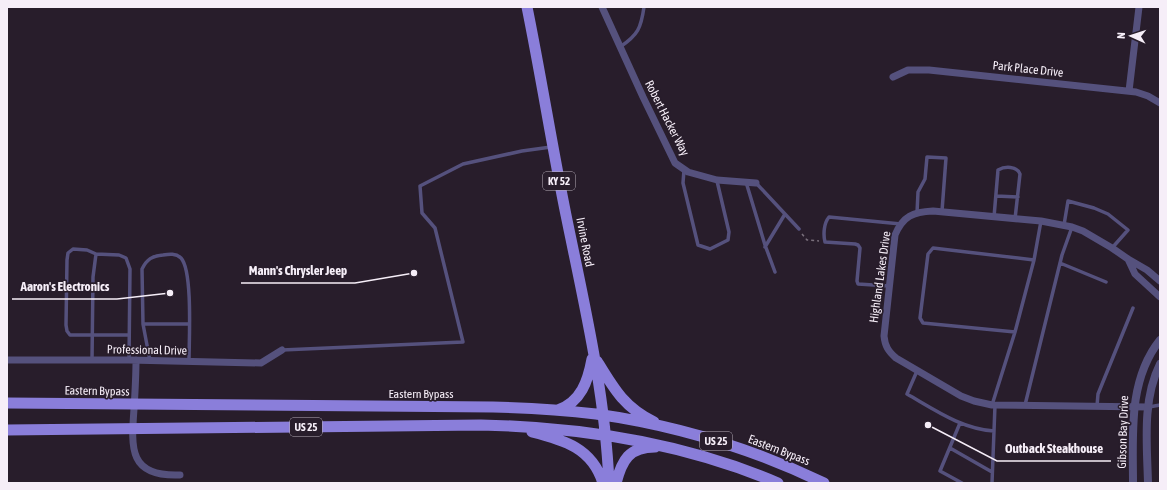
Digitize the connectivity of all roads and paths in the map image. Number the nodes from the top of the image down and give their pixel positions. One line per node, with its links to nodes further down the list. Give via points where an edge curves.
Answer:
1 (527, 7): 9 (main road, Irvine Road / KY 52)
2 (602, 7): 5 (street, Robert Hacker Way)
3 (644, 7): 5 (lane, via 636,34)
4 (1139, 7): 7 (street)
5 (620, 47): 10 (street, Robert Hacker Way, via 675,163)
6 (893, 77): 7 (street, Park Place Drive, via 908,70 918,69)
7 (1129, 91): 8 (street, Park Place Drive, via 1148,96)
8 (1160, 103)
9 (552, 147): 45 (lane, via 463,164 420,186 422,213 435,228 463,342); 46 (main road, Irvine Road / KY 52)
10 (684, 169): 11 (street, Robert Hacker Way); 11 (lane, via 683,183 698,245 710,248 728,240 729,232)
11 (717, 180): 12 (street, Robert Hacker Way)
12 (746, 182): 13 (street, Robert Hacker Way); 27 (lane)
13 (756, 183): 18 (lane)
14 (996, 196): 15 (lane); 15 (lane, via 997,173 1002,167 1019,170); 19 (lane)
15 (1018, 197): 20 (lane)
16 (942, 211): 17 (street, Highland Lakes Drive); 17 (lane, via 946,158 927,157 926,179 918,192); 19 (street, Highland Lakes Drive)
17 (917, 213): 22 (street, Highland Lakes Drive, via 904,219)
18 (785, 214): 25 (lane); 27 (lane)
19 (994, 216): 20 (street, Highland Lakes Drive)
20 (1015, 219): 21 (street, Highland Lakes Drive)
21 (1041, 221): 23 (street, Highland Lakes Drive); 31 (lane)
22 (901, 224): 26 (lane, via 829,217 826,220); 36 (street, Highland Lakes Drive, via 893,245)
23 (1064, 225): 24 (street, Highland Lakes Drive); 28 (lane, via 1068,201 1108,214 1128,230)
24 (1072, 227): 28 (street, Highland Lakes Drive); 32 (lane)
25 (799, 229): 26 (path, via 807,240)
26 (825, 242): 36 (lane, via 858,245 858,284)
27 (766, 248): 33 (lane)
28 (1112, 248): 30 (street, Highland Lakes Drive)
29 (96, 254): 42 (lane); 42 (lane, via 73,249 68,253 67,260 67,331 70,335); 43 (lane, via 119,255 126,258 130,269)
30 (1128, 259): 34 (street); 37 (street, Highland Lakes Drive, via 1135,274)
31 (1034, 260): 41 (lane); 41 (lane, via 932,248 928,254 920,318 923,323)
32 (1060, 263): 35 (lane); 57 (lane)
33 (775, 272)
34 (1160, 281)
35 (1106, 282)
36 (889, 286): 53 (street, Highland Lakes Drive, via 884,326 885,344 896,358)
37 (1160, 297)
38 (1133, 308): 59 (lane, via 1098,394)
39 (142, 324): 40 (lane); 40 (lane, via 142,269 146,261 154,256 172,254 180,257 185,265 189,291); 50 (lane)
40 (189, 324): 51 (lane)
41 (1015, 332): 56 (lane)
42 (92, 335): 43 (lane); 48 (lane)
43 (129, 335): 49 (lane)
44 (1160, 340): 60 (street, Gibson Bay Drive, via 1143,368)
45 (282, 350): 51 (street, Professional Drive, via 261,363)
46 (593, 354): 62 (main road, via 581,394 574,402); 63 (main road, Irvine Road / KY 52); 66 (main road, via 617,393 627,404 638,413)
47 (7, 360): 48 (street, Professional Drive)
48 (92, 360): 49 (street, Professional Drive)
49 (133, 360): 50 (street, Professional Drive); 55 (street)
50 (150, 361): 51 (street, Professional Drive)
51 (189, 362)
52 (1160, 364): 61 (street, Gibson Bay Drive, via 1154,376)
53 (917, 371): 56 (street, Highland Lakes Drive, via 961,396); 64 (lane, via 908,394)
54 (7, 403): 55 (main road, Eastern Bypass / US 25)
55 (134, 404): 62 (main road, Eastern Bypass / US 25, via 493,407); 67 (street)
56 (994, 405): 57 (street, Highland Lakes Drive); 69 (lane)
57 (1025, 405): 59 (street, Highland Lakes Drive)
58 (1160, 405): 61 (lane)
59 (1097, 406): 60 (street, Highland Lakes Drive)
60 (1134, 406): 61 (street, Highland Lakes Drive); 82 (street, Gibson Bay Drive)
61 (1148, 407): 83 (street, Gibson Bay Drive)
62 (557, 410): 63 (main road, Eastern Bypass / US 25)
63 (603, 416): 66 (main road, Eastern Bypass / US 25); 70 (main road, Irvine Road / KY 52)
64 (960, 423): 69 (lane, via 981,431); 72 (lane)
65 (506, 425): 67 (main road, US 25); 70 (main road, US 25); 75 (main road, via 571,444 588,457 598,470)
66 (667, 428): 79 (main road, Eastern Bypass / US 25, via 750,452)
67 (133, 429): 68 (main road, US 25); 74 (street, via 135,455 141,464 159,473)
68 (7, 430)
69 (994, 432): 73 (lane)
70 (606, 434): 71 (main road, US 25); 76 (main road, Irvine Road / KY 52)
71 (670, 447): 77 (main road, via 649,447 631,453 621,466); 78 (main road, US 25, via 722,462)
72 (950, 448): 73 (lane); 80 (lane, via 940,471)
73 (992, 472): 81 (lane)
74 (180, 475)
75 (603, 483)
76 (609, 483)
77 (616, 483)
78 (778, 483)
79 (824, 483)
80 (962, 483)
81 (992, 483)
82 (1133, 483)
83 (1148, 483)

